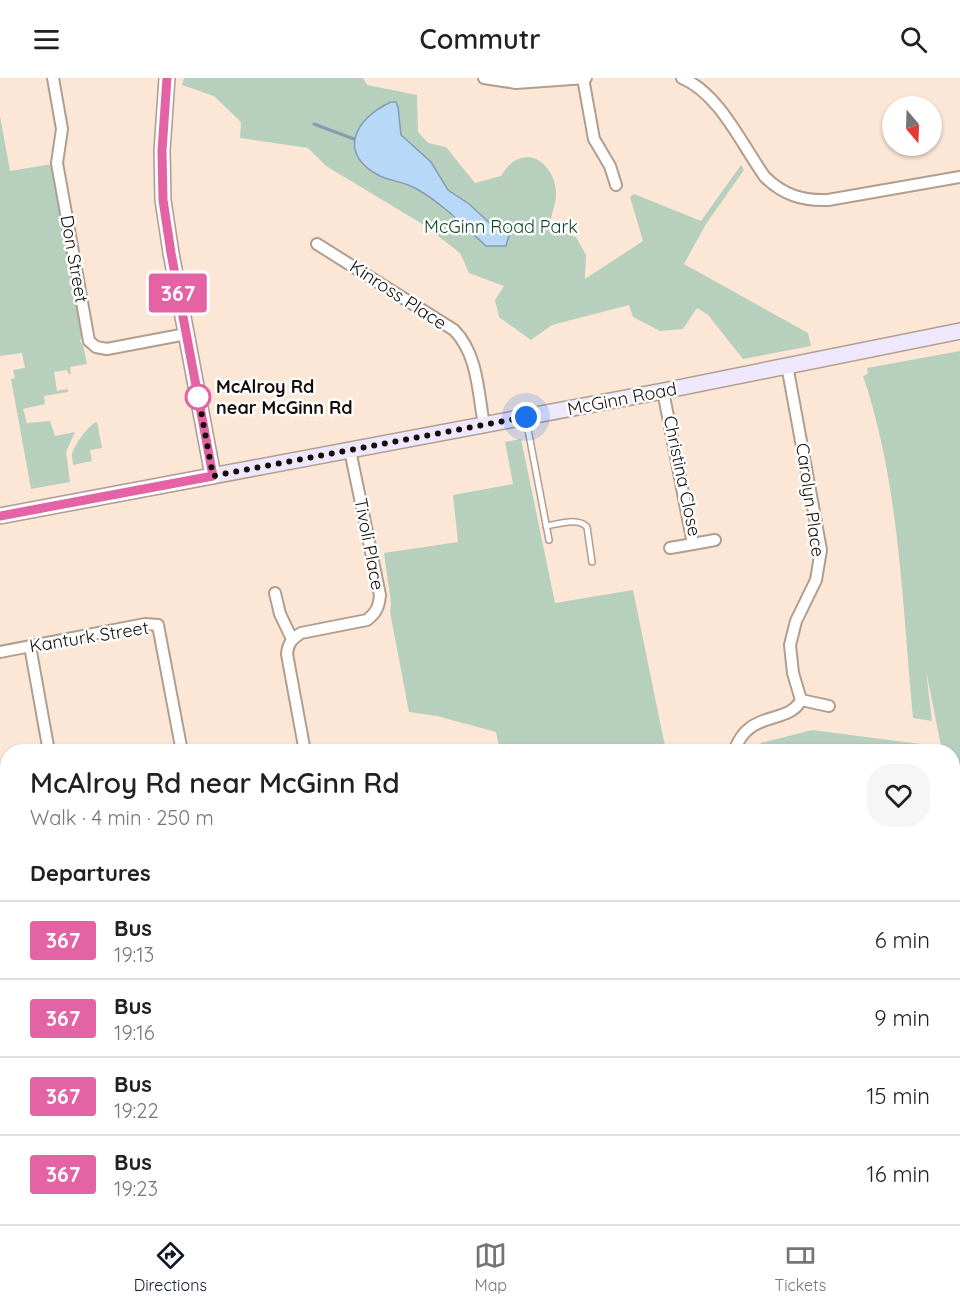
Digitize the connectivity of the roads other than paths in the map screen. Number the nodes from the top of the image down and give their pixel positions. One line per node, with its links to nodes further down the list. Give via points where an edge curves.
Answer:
1 (53, 78): 10 (street, Don Street, via 62,129 57,163 89,341 107,349)
2 (167, 78): 10 (street, via 163,200)
3 (484, 78): 4 (street, via 516,83)
4 (584, 78): 7 (street, via 594,138)
5 (682, 78): 6 (street, via 703,89 714,101 765,177 795,197 828,200)
6 (960, 177)
7 (616, 184)
8 (317, 244): 14 (street, Kinross Place, via 454,330 471,355)
9 (960, 332): 11 (street, McGinn Road)
10 (186, 334): 16 (street)
11 (788, 365): 12 (street, McGinn Road); 28 (street, Carolyn Place, via 821,550 816,580 796,621 790,645)
12 (663, 391): 13 (street, McGinn Road); 21 (street, Christina Close)
13 (526, 417): 14 (street, McGinn Road); 18 (lane)
14 (484, 425): 15 (street, McGinn Road)
15 (350, 450): 16 (street, McGinn Road); 25 (street, Tivoli Place, via 380,595 379,607 366,620 301,633)
16 (213, 476): 17 (street, McGinn Road)
17 (0, 516)
18 (546, 526): 19 (lane); 23 (lane, via 576,521 584,524)
19 (549, 540)
20 (715, 540): 21 (street, Christina Close)
21 (693, 544): 22 (street)
22 (670, 548)
23 (592, 562)
24 (275, 593): 25 (street)
25 (292, 639): 32 (street, via 287,654)
26 (30, 646): 27 (street, Kanturk Street); 30 (street); 31 (street, Kanturk Street, via 145,624 158,625)
27 (0, 652)
28 (801, 700): 29 (street); 33 (street, via 793,710 750,726)
29 (830, 706)
30 (48, 744)
31 (180, 744)
32 (303, 744)
33 (737, 744)

